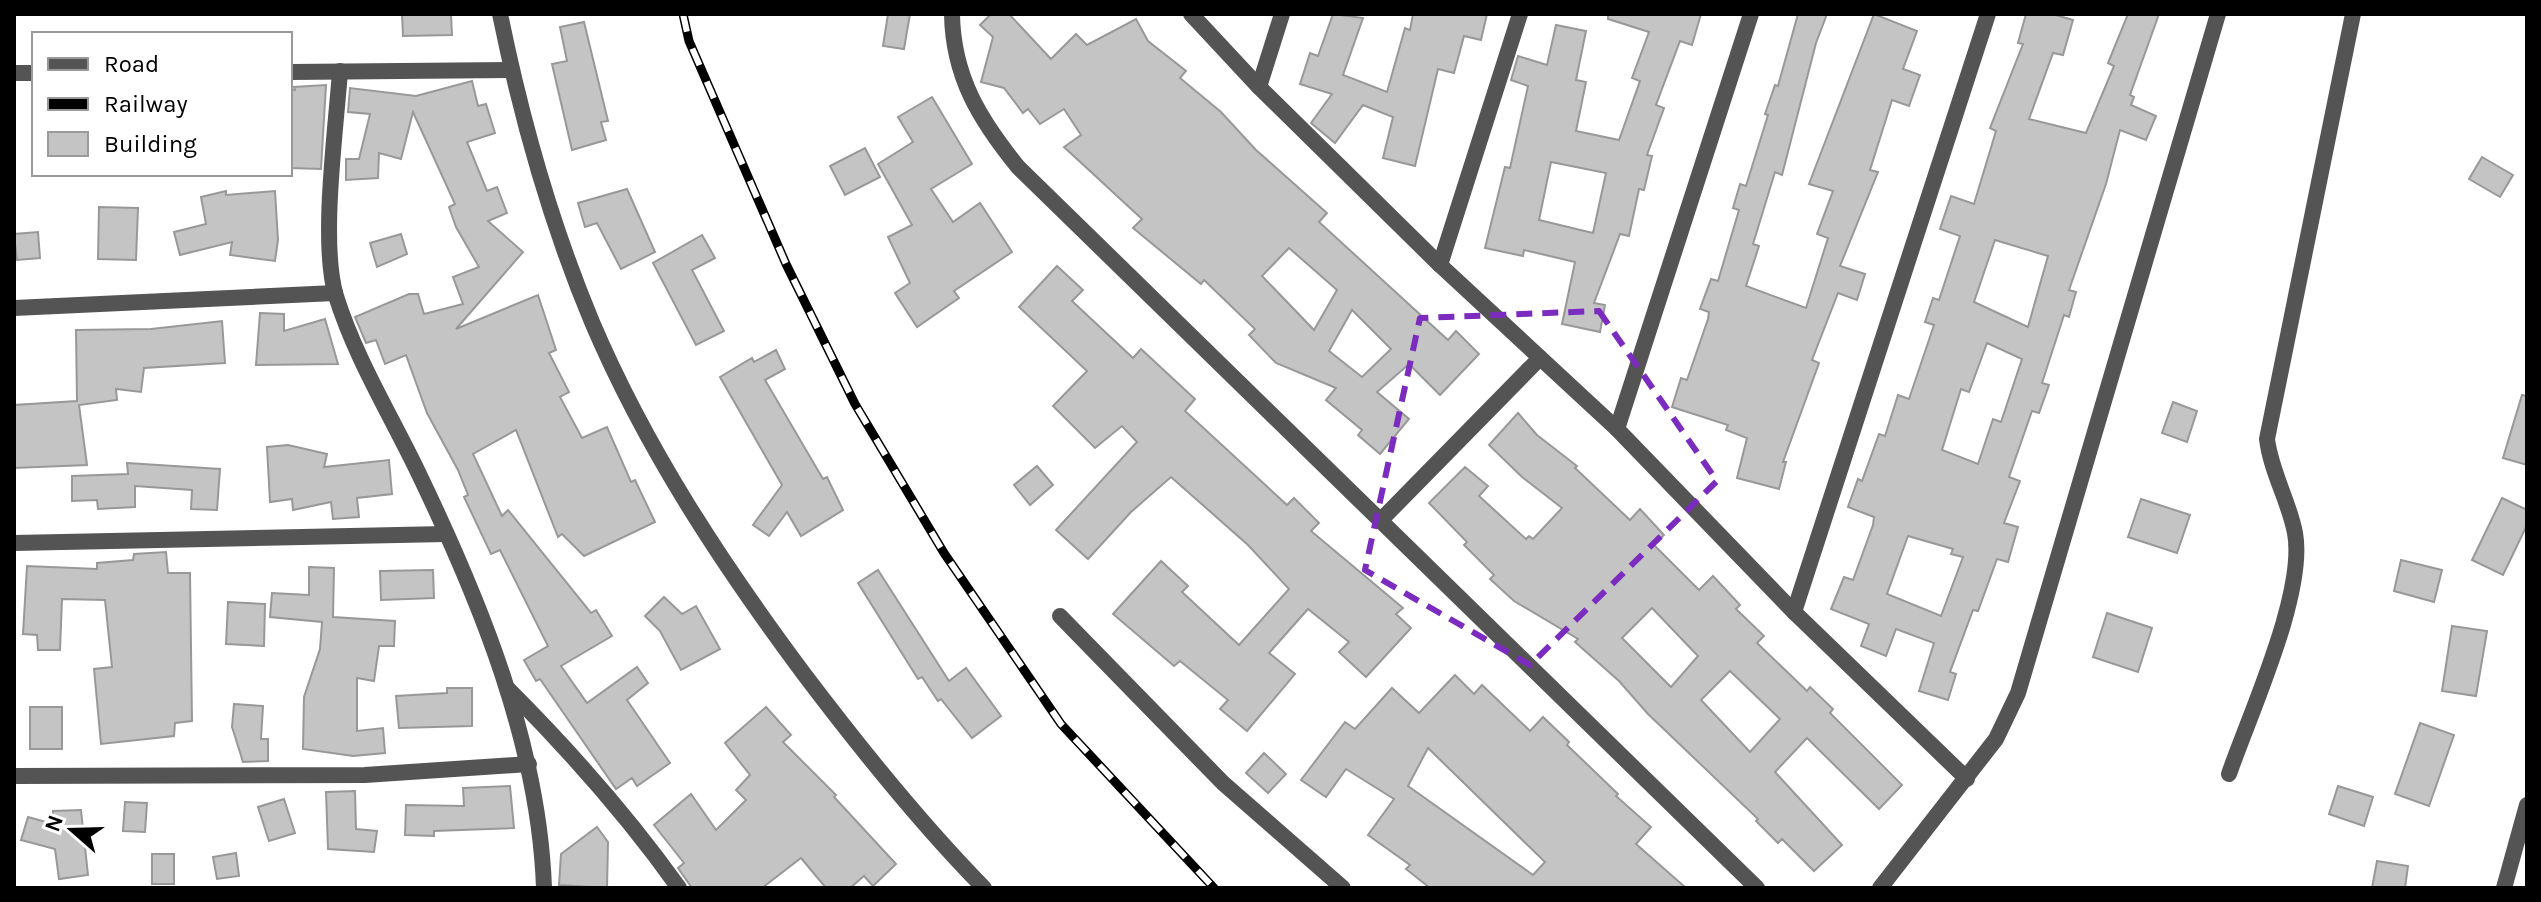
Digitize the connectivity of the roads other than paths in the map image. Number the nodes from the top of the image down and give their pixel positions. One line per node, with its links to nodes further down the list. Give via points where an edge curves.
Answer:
1 (500, 14): 10 (street)
2 (952, 14): 19 (street, via 952,44 966,92 984,125 1018,167)
3 (1191, 14): 13 (street)
4 (1282, 14): 13 (street)
5 (1520, 14): 14 (street)
6 (1751, 14): 18 (street)
7 (1988, 14): 22 (street)
8 (2218, 14): 28 (street, via 2035,643 1996,739)
9 (2353, 14): 26 (street, via 2267,439 2270,463 2295,532 2297,565 2291,597)
10 (511, 70): 11 (street); 32 (street, via 591,321 682,498 744,594 856,743)
11 (340, 71): 12 (street); 15 (street, via 329,250)
12 (292, 72)
13 (1259, 87): 14 (street)
14 (1440, 265): 17 (street)
15 (335, 293): 16 (street); 20 (street)
16 (14, 308)
17 (1540, 358): 18 (street); 19 (street)
18 (1617, 429): 22 (street)
19 (1380, 521): 34 (street)
20 (446, 534): 21 (street); 24 (street)
21 (14, 543)
22 (1794, 612): 28 (street)
23 (1060, 616): 33 (street, via 1223,783)
24 (507, 688): 25 (street); 31 (street, via 582,763)
25 (529, 764): 27 (street, via 365,775); 30 (street, via 542,833)
26 (2229, 774)
27 (14, 776)
28 (1967, 779): 35 (street)
29 (2527, 805): 36 (street)
30 (544, 888)
31 (679, 888)
32 (984, 888)
33 (1343, 888)
34 (1757, 888)
35 (1880, 888)
36 (2504, 888)

